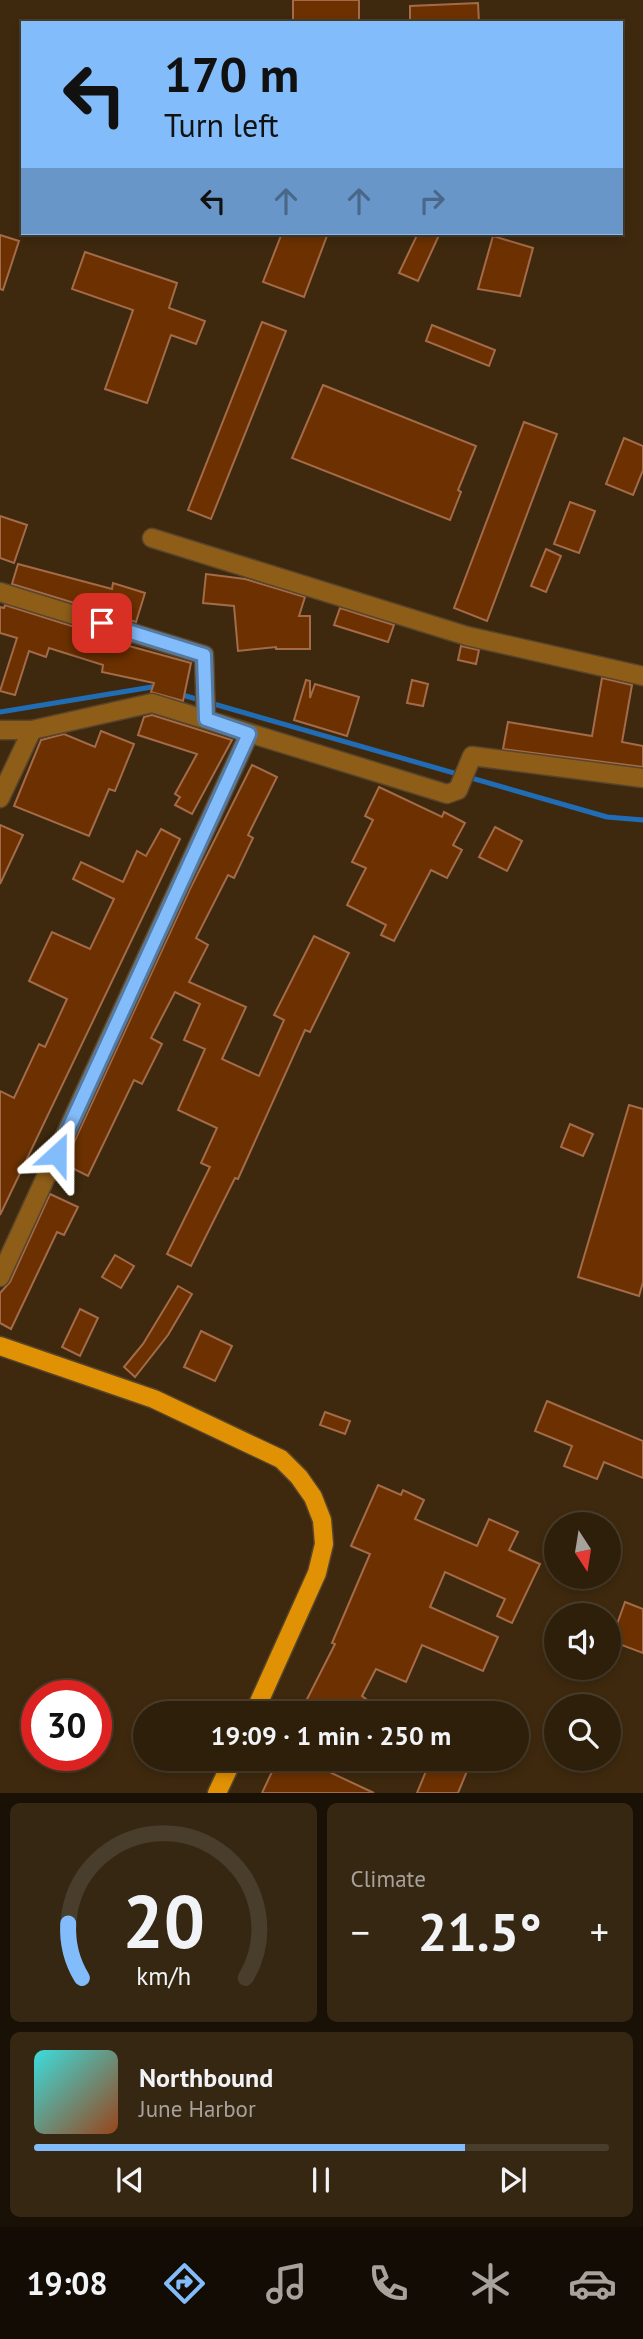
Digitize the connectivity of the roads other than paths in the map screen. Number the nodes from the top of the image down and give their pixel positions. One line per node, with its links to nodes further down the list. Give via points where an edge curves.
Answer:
1 (152, 538): 3 (street, via 467,636)
2 (0, 592): 4 (street, via 204,655)
3 (643, 676)
4 (205, 708): 6 (street, via 152,703); 7 (street)
5 (0, 730): 6 (street)
6 (32, 730): 9 (street)
7 (249, 734): 8 (street, via 447,794 458,790 472,756); 10 (street)
8 (643, 778)
9 (0, 798)
10 (0, 1277)
11 (0, 1346): 12 (main road, via 154,1399 281,1459 299,1476 322,1520 324,1544 317,1573)
12 (259, 1701)
13 (227, 1771): 14 (main road)
14 (217, 1793)

